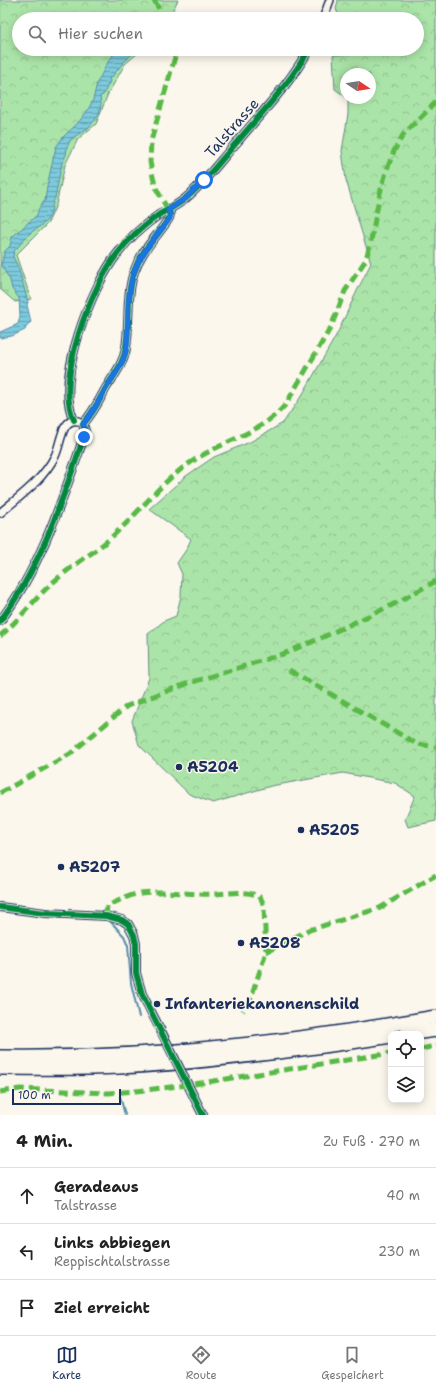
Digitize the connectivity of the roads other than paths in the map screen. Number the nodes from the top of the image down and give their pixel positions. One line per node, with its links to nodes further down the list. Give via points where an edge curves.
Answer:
1 (330, 0): 2 (street)
2 (326, 12)
3 (305, 56): 4 (street, Talstrasse, via 288,82 204,180 186,198)
4 (168, 210): 5 (street, Talstrasse, via 149,222 129,240 112,261 95,290 70,371 71,413); 6 (street, via 170,218 144,251 132,279 127,344 123,360)
5 (74, 420): 6 (street); 7 (street, via 68,422 65,427 56,454 43,474)
6 (83, 424): 8 (street, via 84,437 47,538 18,595)
7 (0, 513)
8 (0, 621)
9 (0, 907): 16 (street, bridge, via 45,913 106,916 128,924 135,939 136,973 142,994)
10 (436, 1017): 14 (highway, via 330,1034 195,1050)
11 (436, 1030): 12 (highway)
12 (424, 1032)
13 (388, 1036): 15 (highway, via 194,1061 119,1067)
14 (0, 1058)
15 (0, 1068)
16 (203, 1115)

